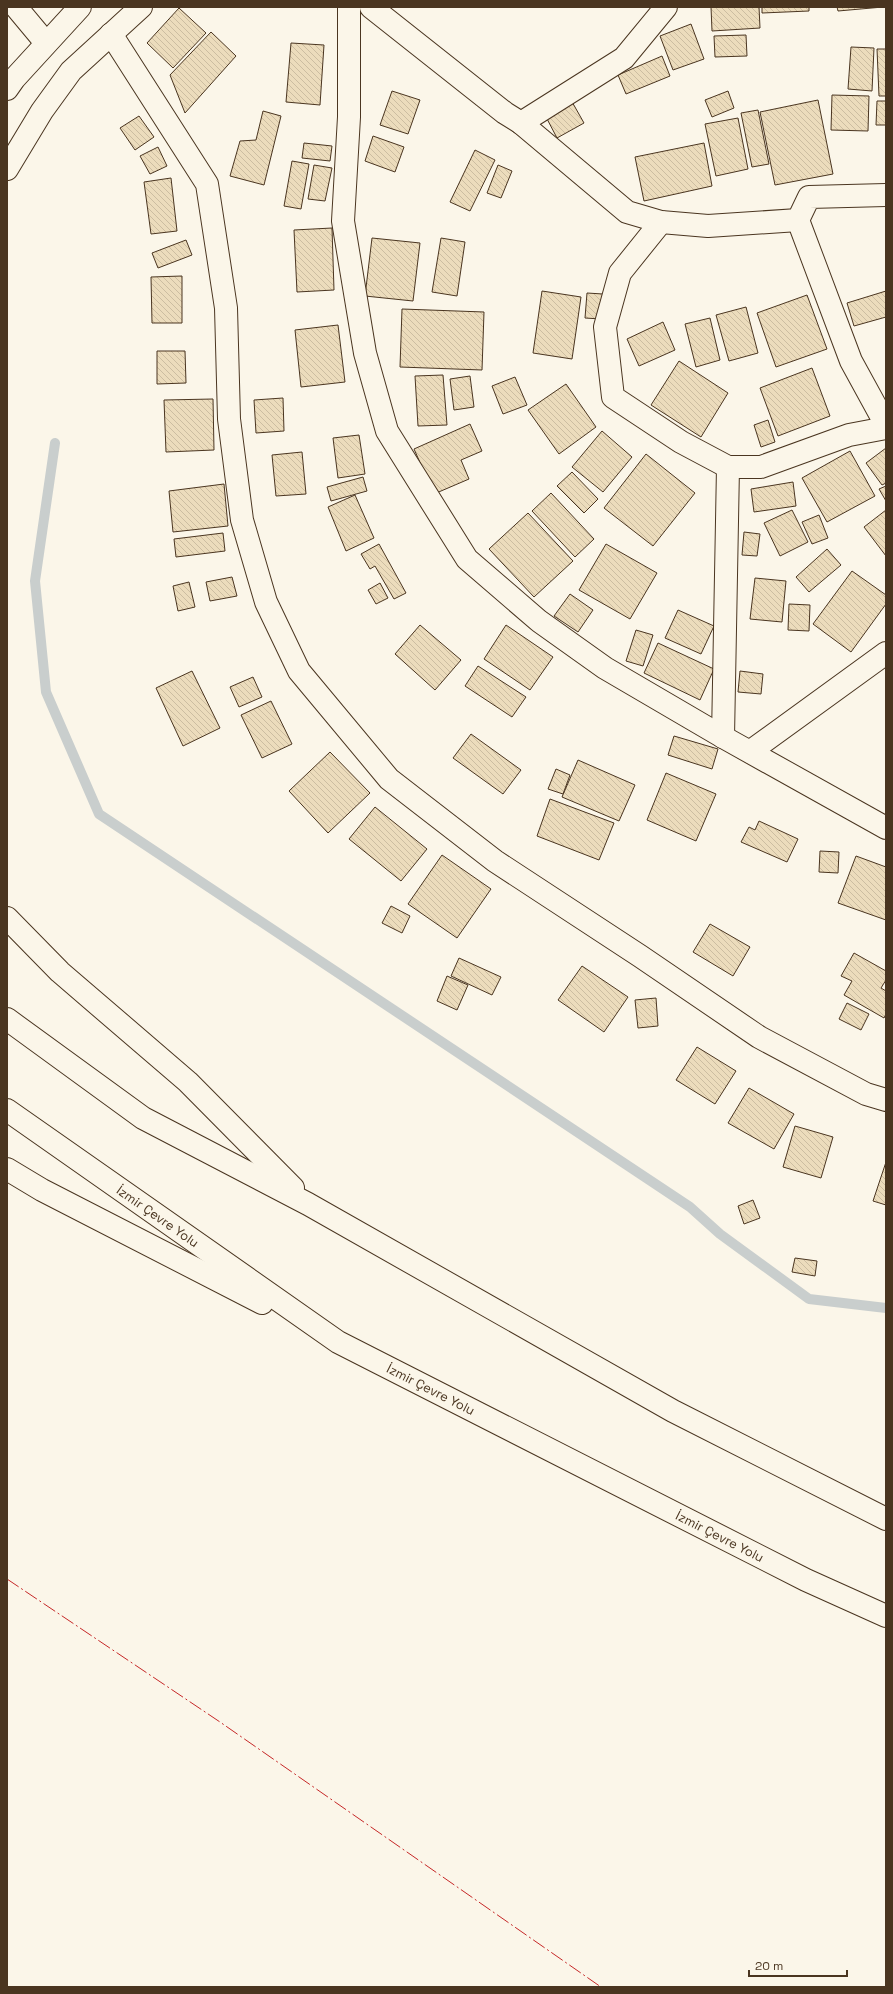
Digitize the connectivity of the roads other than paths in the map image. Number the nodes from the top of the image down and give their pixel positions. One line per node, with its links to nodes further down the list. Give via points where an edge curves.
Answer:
1 (16, 7): 8 (main road)
2 (80, 7): 8 (main road)
3 (141, 7): 7 (main road)
4 (349, 7): 18 (main road, via 349,118 343,220 365,353 387,431 467,559 539,621 605,668)
5 (371, 7): 10 (main road)
6 (666, 7): 10 (main road, via 624,58)
7 (111, 34): 11 (main road, via 71,71 42,111); 23 (main road, via 207,184 226,308 229,419 242,520 266,602 299,671 389,779 495,861 759,1037 866,1094)
8 (46, 43): 9 (main road)
9 (7, 89)
10 (521, 123): 14 (main road, via 627,212)
11 (7, 169)
12 (886, 195): 13 (main road, via 809,197)
13 (798, 220): 14 (main road, via 708,226); 15 (main road, via 851,361)
14 (661, 222): 16 (main road, via 620,273 605,327 613,397 681,442)
15 (886, 427): 16 (main road, via 849,435 761,467)
16 (728, 467): 18 (main road)
17 (886, 653): 19 (main road)
18 (723, 737): 19 (main road)
19 (751, 751): 20 (main road)
20 (886, 828)
21 (7, 918): 26 (main road, via 60,972 188,1082)
22 (7, 1019): 26 (main road, via 143,1118)
23 (886, 1100)
24 (7, 1110): 27 (main road, İzmir Çevre Yolu)
25 (7, 1169): 27 (main road)
26 (308, 1204): 28 (main road, via 673,1411)
27 (338, 1342): 29 (main road, İzmir Çevre Yolu, via 806,1580)
28 (886, 1519)
29 (886, 1616)

